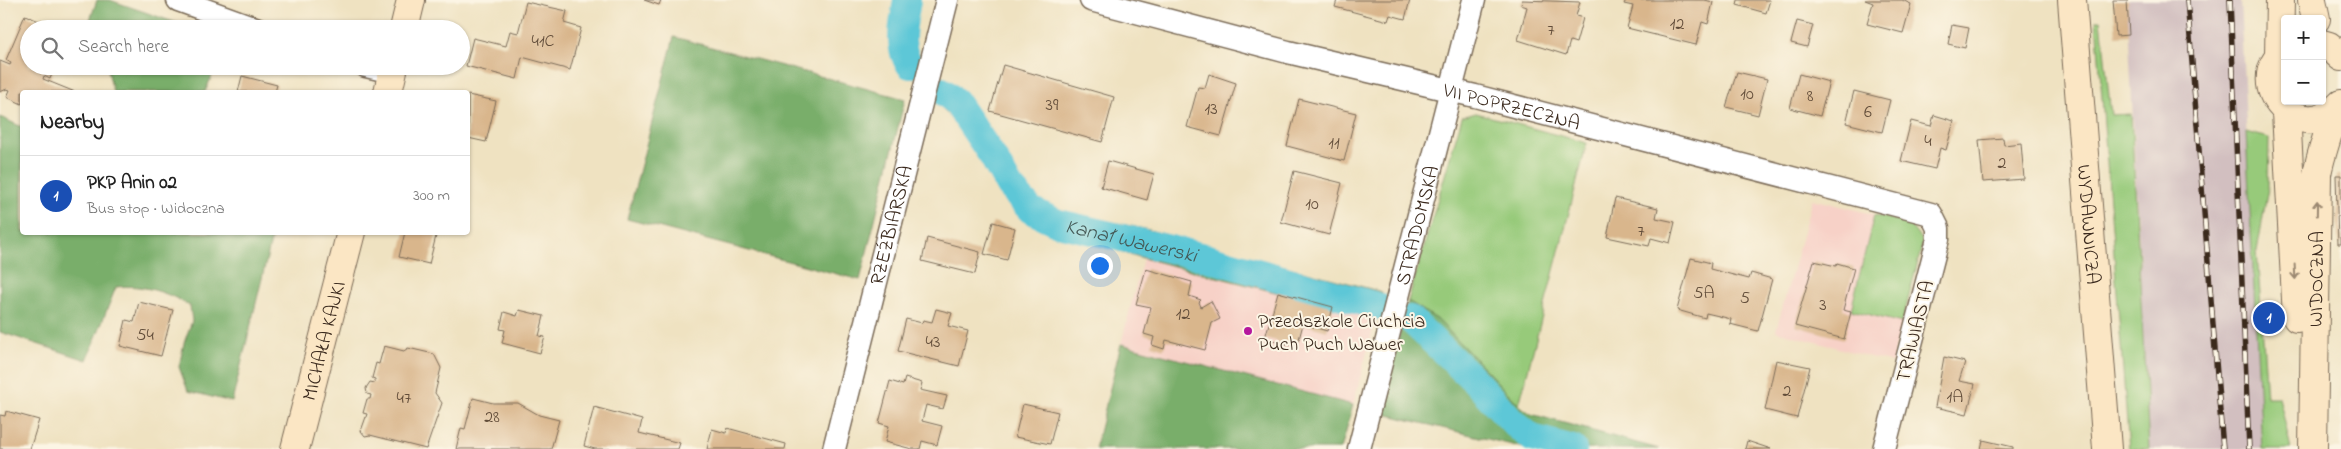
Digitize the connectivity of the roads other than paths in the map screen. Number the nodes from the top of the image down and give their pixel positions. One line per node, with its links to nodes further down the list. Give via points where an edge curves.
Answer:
1 (178, 0): 10 (street)
2 (411, 0): 11 (main road)
3 (947, 0): 20 (street, RZEŹBIARSKA)
4 (1091, 0): 14 (street, VII POPRZECZNA)
5 (1474, 0): 14 (street, STRADOMSKA)
6 (2072, 0): 23 (main road, WYDAWNICZA)
7 (2280, 0): 12 (main road)
8 (2312, 0): 9 (main road)
9 (2315, 15)
10 (233, 20)
11 (406, 20)
12 (2281, 27)
13 (2281, 56): 16 (main road, via 2272,70 2271,85 2276,100)
14 (1452, 92): 17 (street, VII POPRZECZNA); 21 (street, STRADOMSKA)
15 (2339, 106): 16 (main road, via 2322,118 2310,120); 24 (main road, WIDOCZNA, one-way to 15, via 2317,174)
16 (2286, 112): 24 (main road, WIDOCZNA, one-way to 24, via 2298,318)
17 (1931, 214): 22 (street, TRAWIASTA, via 1938,228 1938,239)
18 (350, 235): 19 (main road, MICHAŁA KAJKI)
19 (295, 449)
20 (834, 449)
21 (1359, 449)
22 (1884, 449)
23 (2107, 449)
24 (2313, 449)

